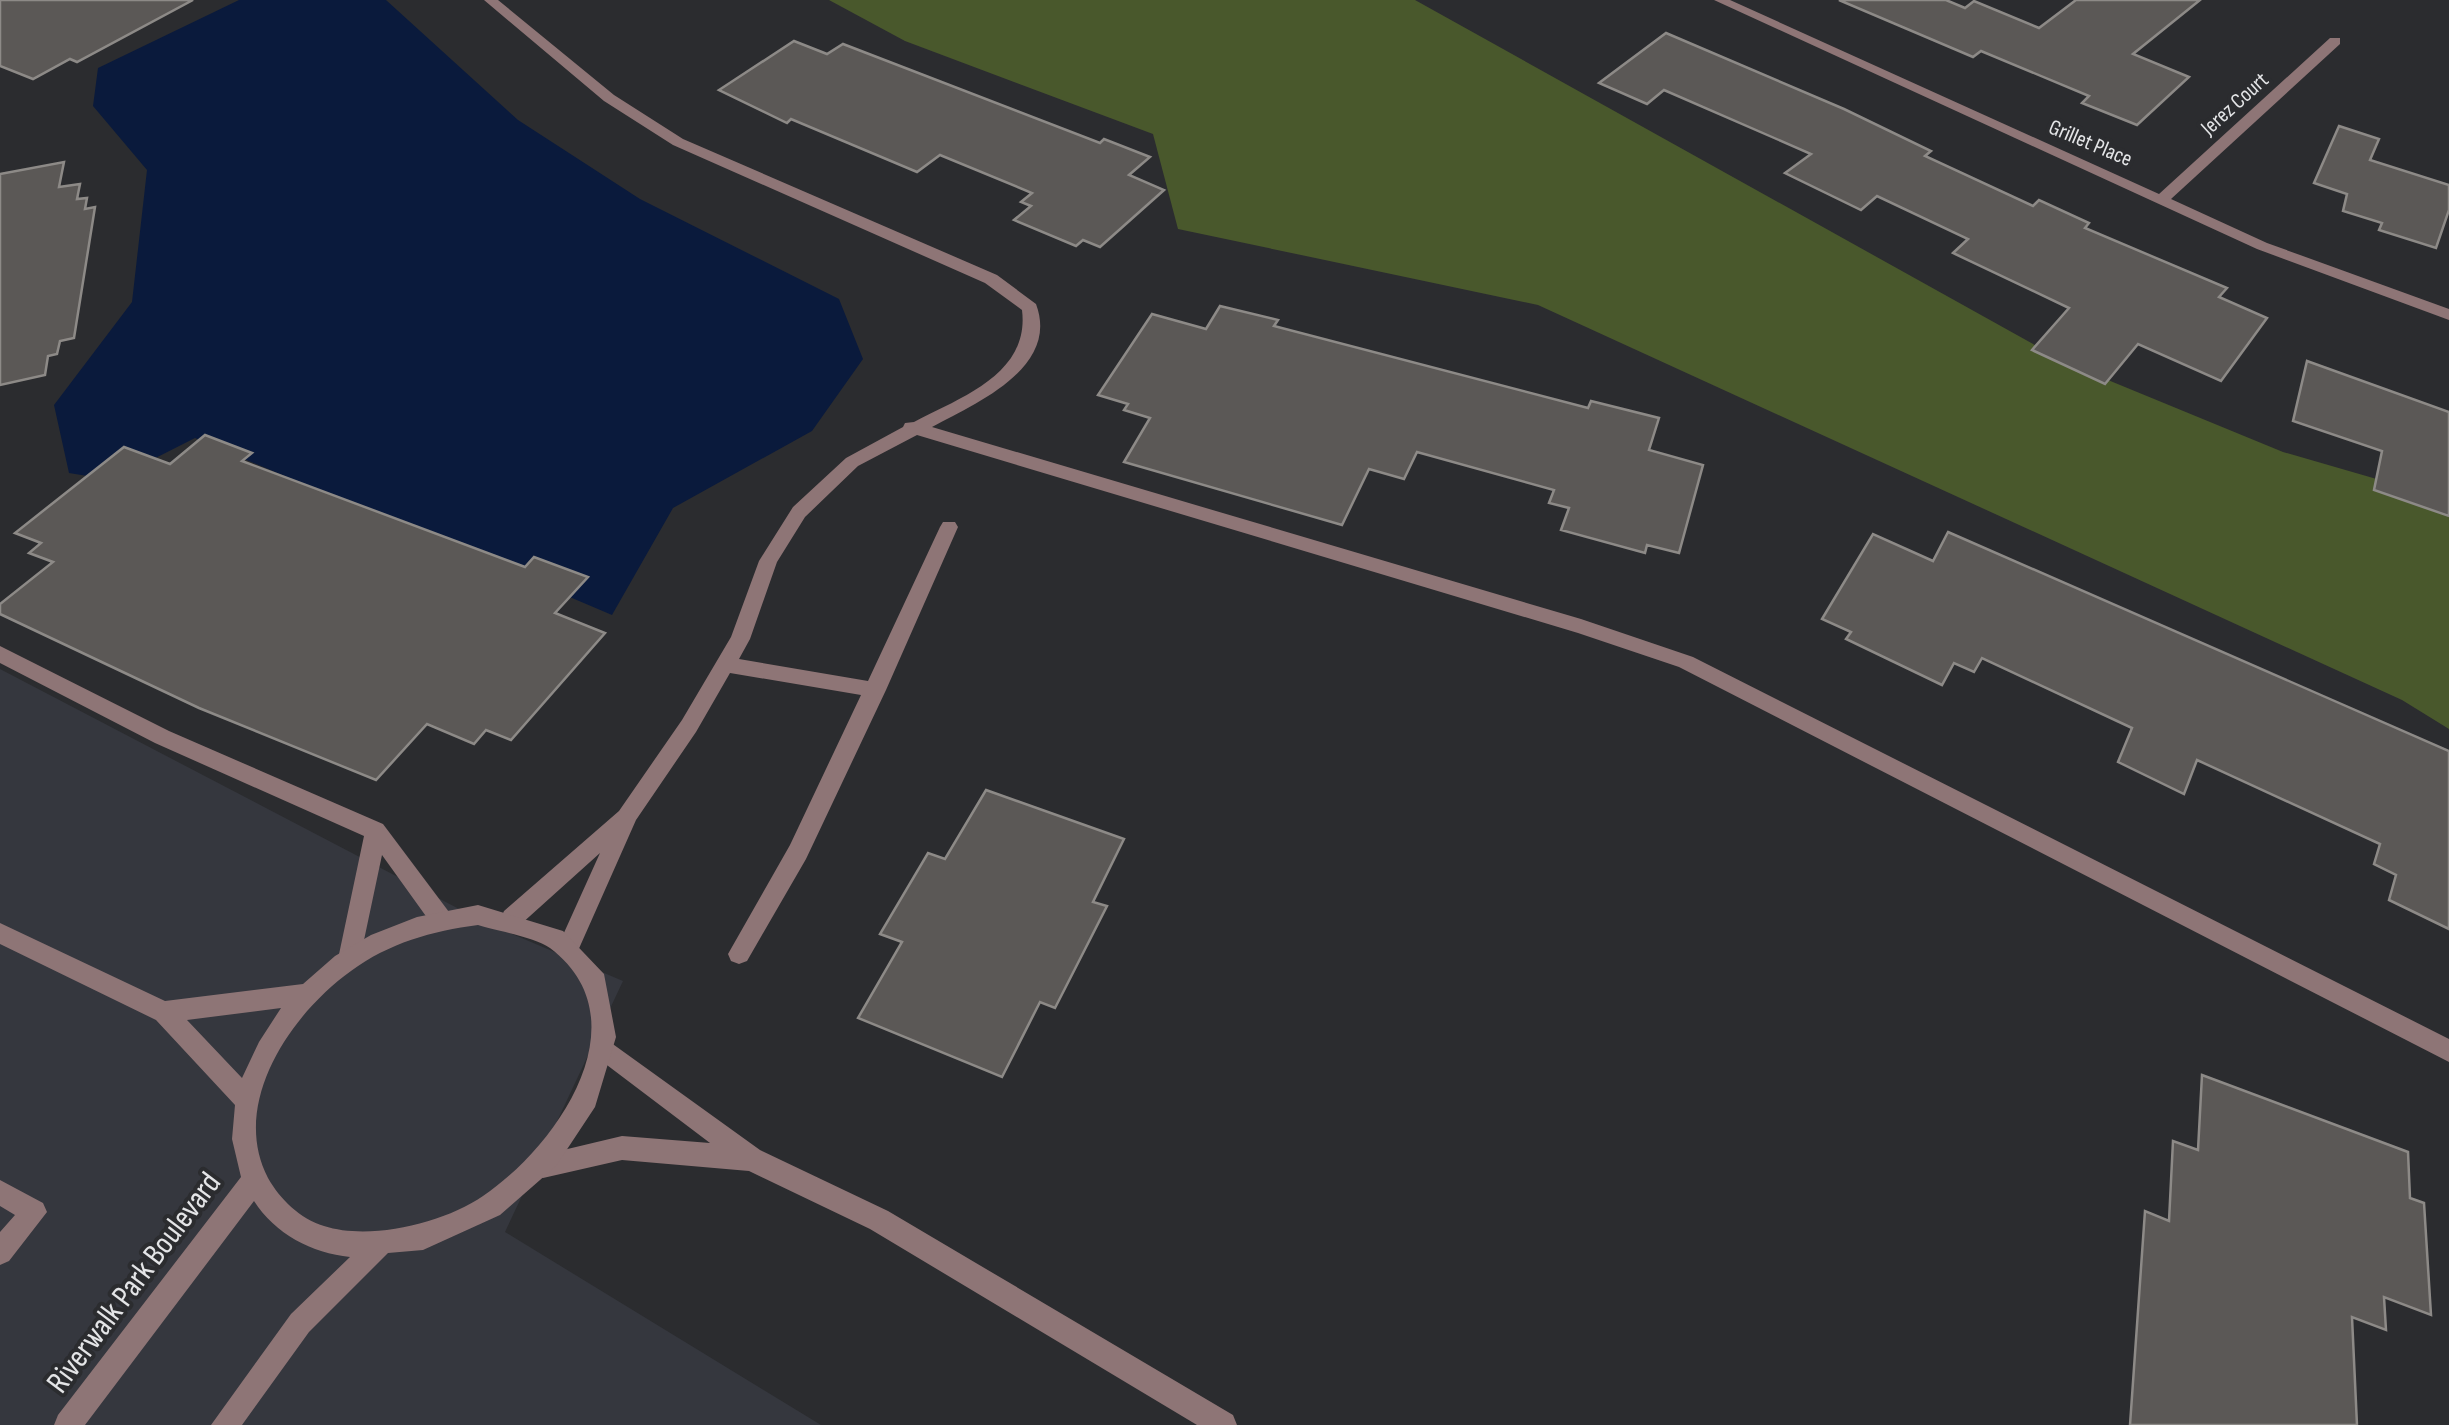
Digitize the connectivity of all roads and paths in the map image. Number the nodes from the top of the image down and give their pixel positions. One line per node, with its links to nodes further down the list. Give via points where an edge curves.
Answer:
1 (490, 0): 6 (street, via 609,98 678,142 991,278 1030,308 1033,332 1018,364 989,389)
2 (1720, 0): 4 (street, Grillet Place)
3 (2335, 42): 4 (street, Jerez Court)
4 (2163, 198): 5 (street, Grillet Place, via 2315,268)
5 (2449, 315)
6 (911, 427): 9 (street, via 852,462 799,512 768,561); 22 (street, via 1686,662)
7 (948, 527): 10 (street)
8 (0, 654): 12 (street, via 162,737)
9 (725, 664): 10 (street); 11 (street)
10 (876, 690): 17 (street, via 798,852)
11 (628, 815): 13 (street); 16 (street)
12 (376, 831): 14 (street); 18 (street)
13 (512, 918): 14 (street); 16 (street)
14 (440, 919): 18 (street)
15 (0, 934): 20 (street)
16 (569, 946): 21 (street, via 598,990)
17 (738, 954)
18 (349, 960): 19 (street)
19 (308, 994): 20 (street); 23 (street, via 269,1046)
20 (164, 1012): 23 (street)
21 (603, 1048): 24 (street); 25 (street, via 573,1127)
22 (2449, 1051)
23 (248, 1101): 26 (street, via 244,1143)
24 (750, 1159): 25 (street, via 622,1148); 32 (street, via 879,1220)
25 (542, 1166): 28 (street, via 495,1206 437,1234)
26 (254, 1181): 28 (street, via 281,1218 324,1241); 30 (street, Riverwalk Park Boulevard)
27 (0, 1192): 29 (street, via 34,1212)
28 (378, 1247): 31 (street, via 300,1323)
29 (0, 1252)
30 (68, 1425)
31 (225, 1425)
32 (1222, 1425)

